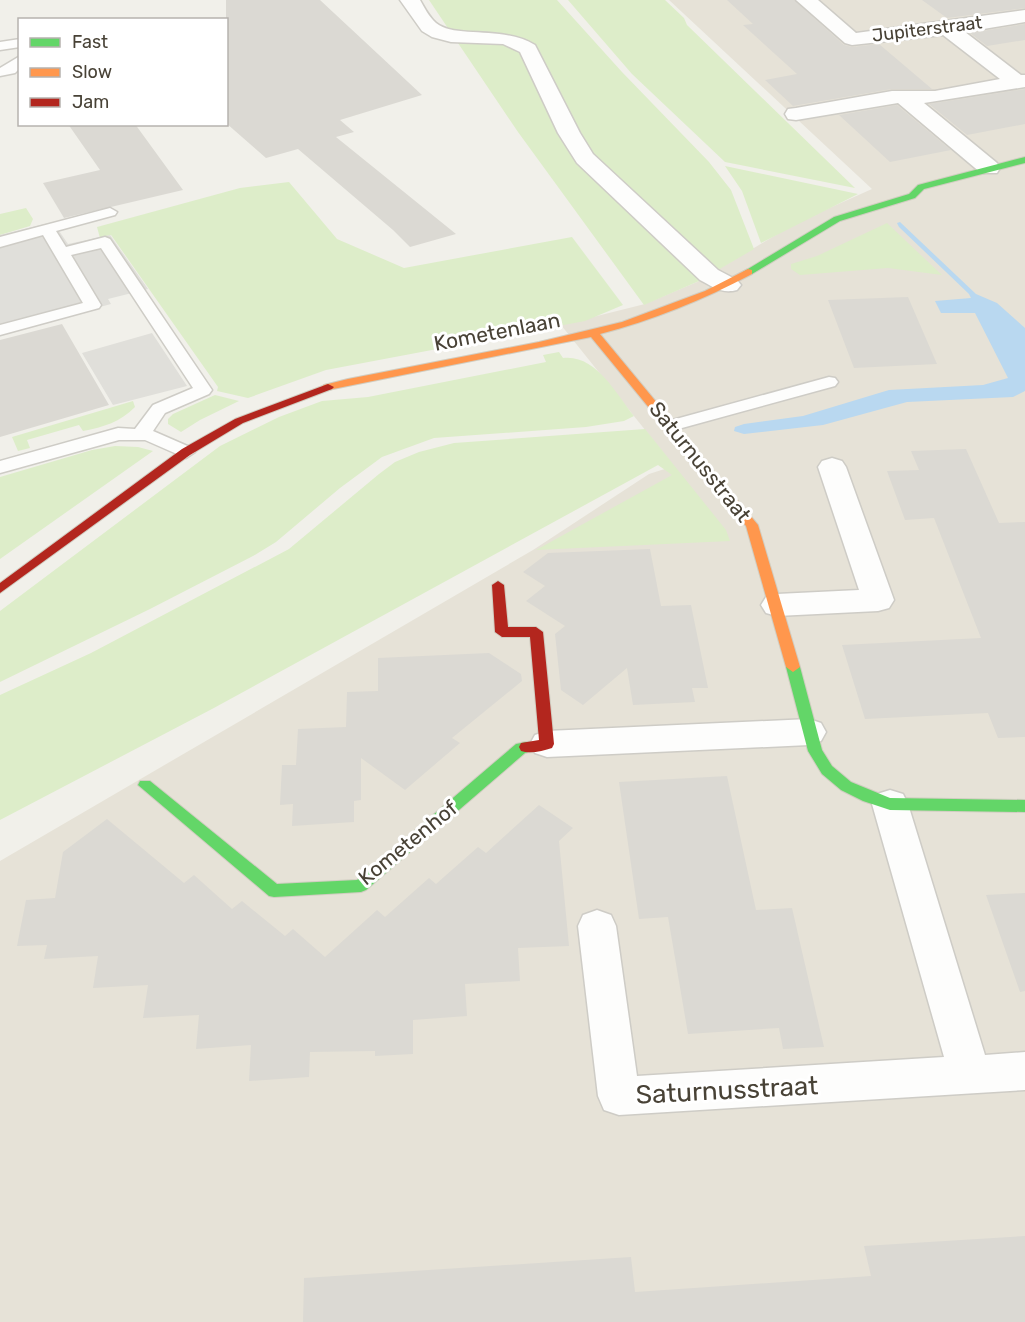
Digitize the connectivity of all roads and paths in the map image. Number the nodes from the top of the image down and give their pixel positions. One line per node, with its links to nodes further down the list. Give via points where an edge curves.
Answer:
1 (410, 0): 18 (street, via 436,31 504,38 528,49 585,158 709,275)
2 (806, 0): 4 (street, Jupiterstraat, via 852,39)
3 (1025, 16): 4 (street, Jupiterstraat)
4 (946, 27): 9 (street)
5 (0, 45): 6 (lane)
6 (18, 46)
7 (18, 62): 8 (lane, via 10,70)
8 (0, 72)
9 (1021, 81): 10 (street, via 935,97)
10 (903, 97): 11 (street); 13 (street)
11 (796, 114)
12 (1025, 160): 13 (street, Kometenlaan)
13 (989, 168): 18 (street, Kometenlaan, via 837,219)
14 (110, 212): 15 (lane)
15 (48, 230): 16 (lane); 17 (lane)
16 (0, 242)
17 (62, 253): 19 (lane, via 93,305); 23 (lane, via 105,242 203,390 159,409)
18 (728, 285): 20 (street, Kometenlaan, via 675,309)
19 (0, 330)
20 (594, 334): 22 (street, Saturnusstraat); 24 (street, Kometenlaan, via 314,390 239,421)
21 (829, 382): 22 (lane)
22 (670, 426): 29 (street, Saturnusstraat, via 752,525)
23 (141, 434): 24 (lane, via 157,437); 25 (lane, via 111,435)
24 (186, 452): 28 (street, Kometenlaan)
25 (0, 467)
26 (832, 467): 29 (street, via 878,600)
27 (498, 585): 31 (street, via 502,632 536,632)
28 (0, 589)
29 (777, 605): 30 (street, Saturnusstraat)
30 (809, 732): 31 (street, Kometenhof); 33 (street, Saturnusstraat, via 817,756 835,776 868,798)
31 (547, 744): 32 (street, Kometenhof, via 521,748 361,886 274,891)
32 (145, 785)
33 (890, 804): 34 (street, Saturnusstraat); 37 (street)
34 (1025, 806)
35 (597, 926): 37 (street, Saturnusstraat, via 619,1096)
36 (1025, 1071): 37 (street, Saturnusstraat)
37 (970, 1074)

